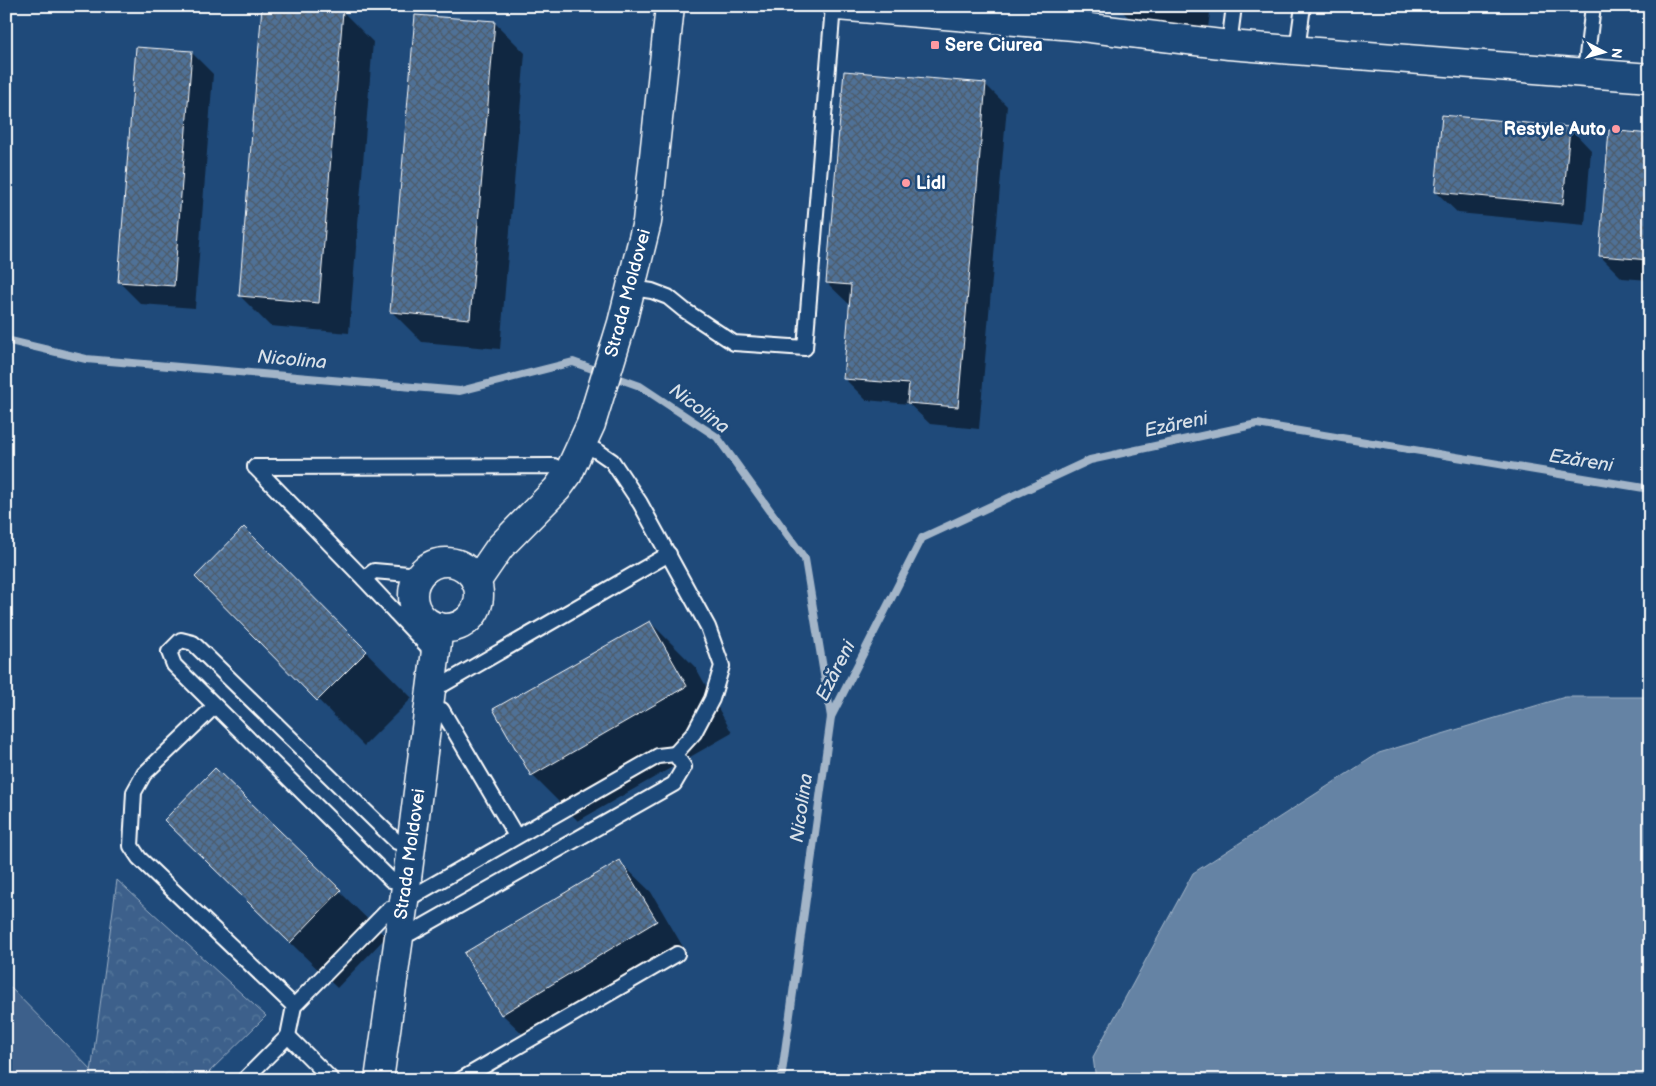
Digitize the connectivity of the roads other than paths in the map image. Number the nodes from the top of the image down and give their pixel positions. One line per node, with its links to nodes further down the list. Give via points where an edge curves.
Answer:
1 (670, 6): 12 (street, Strada Moldovei, via 648,222)
2 (835, 6): 6 (street); 12 (lane, via 805,348 734,343 668,297)
3 (1234, 6): 8 (lane)
4 (1303, 6): 9 (lane)
5 (1593, 6): 10 (lane)
6 (925, 10): 7 (street)
7 (1075, 16): 8 (street)
8 (1229, 45): 9 (street)
9 (1297, 50): 10 (street)
10 (1585, 72): 11 (street)
11 (1650, 78)
12 (632, 288): 13 (street, Strada Moldovei)
13 (587, 434): 14 (street, Strada Moldovei); 15 (lane, via 599,452 612,461)
14 (568, 474): 16 (street, Strada Moldovei, via 500,547); 18 (lane, via 554,466 255,468)
15 (669, 554): 21 (lane, via 444,684); 23 (lane, via 708,627 722,666 712,699 694,734)
16 (467, 574): 17 (street, via 444,562 427,568); 20 (street, via 478,592 474,612 468,620 449,628)
17 (420, 575): 18 (lane, via 374,571); 20 (street, via 412,596 415,607)
18 (364, 579): 19 (lane)
19 (395, 612): 20 (lane); 21 (lane, via 428,647)
20 (431, 623): 21 (street, Strada Moldovei)
21 (432, 687): 24 (lane, via 442,710); 25 (street, Strada Moldovei)
22 (215, 706): 25 (lane, via 174,665 170,652 181,640 193,643 397,842); 26 (lane, via 391,880); 28 (lane, via 144,774 134,792 130,846)
23 (675, 754): 24 (lane, via 658,756); 26 (lane, via 684,767 674,784 411,933)
24 (516, 836): 26 (lane, via 415,894)
25 (411, 845): 26 (street, Strada Moldovei)
26 (403, 905): 28 (lane, via 389,909); 32 (street, Strada Moldovei)
27 (677, 954): 33 (lane)
28 (294, 1006): 29 (lane)
29 (288, 1036): 30 (lane); 31 (lane)
30 (244, 1080)
31 (332, 1080)
32 (379, 1080)
33 (460, 1080)

